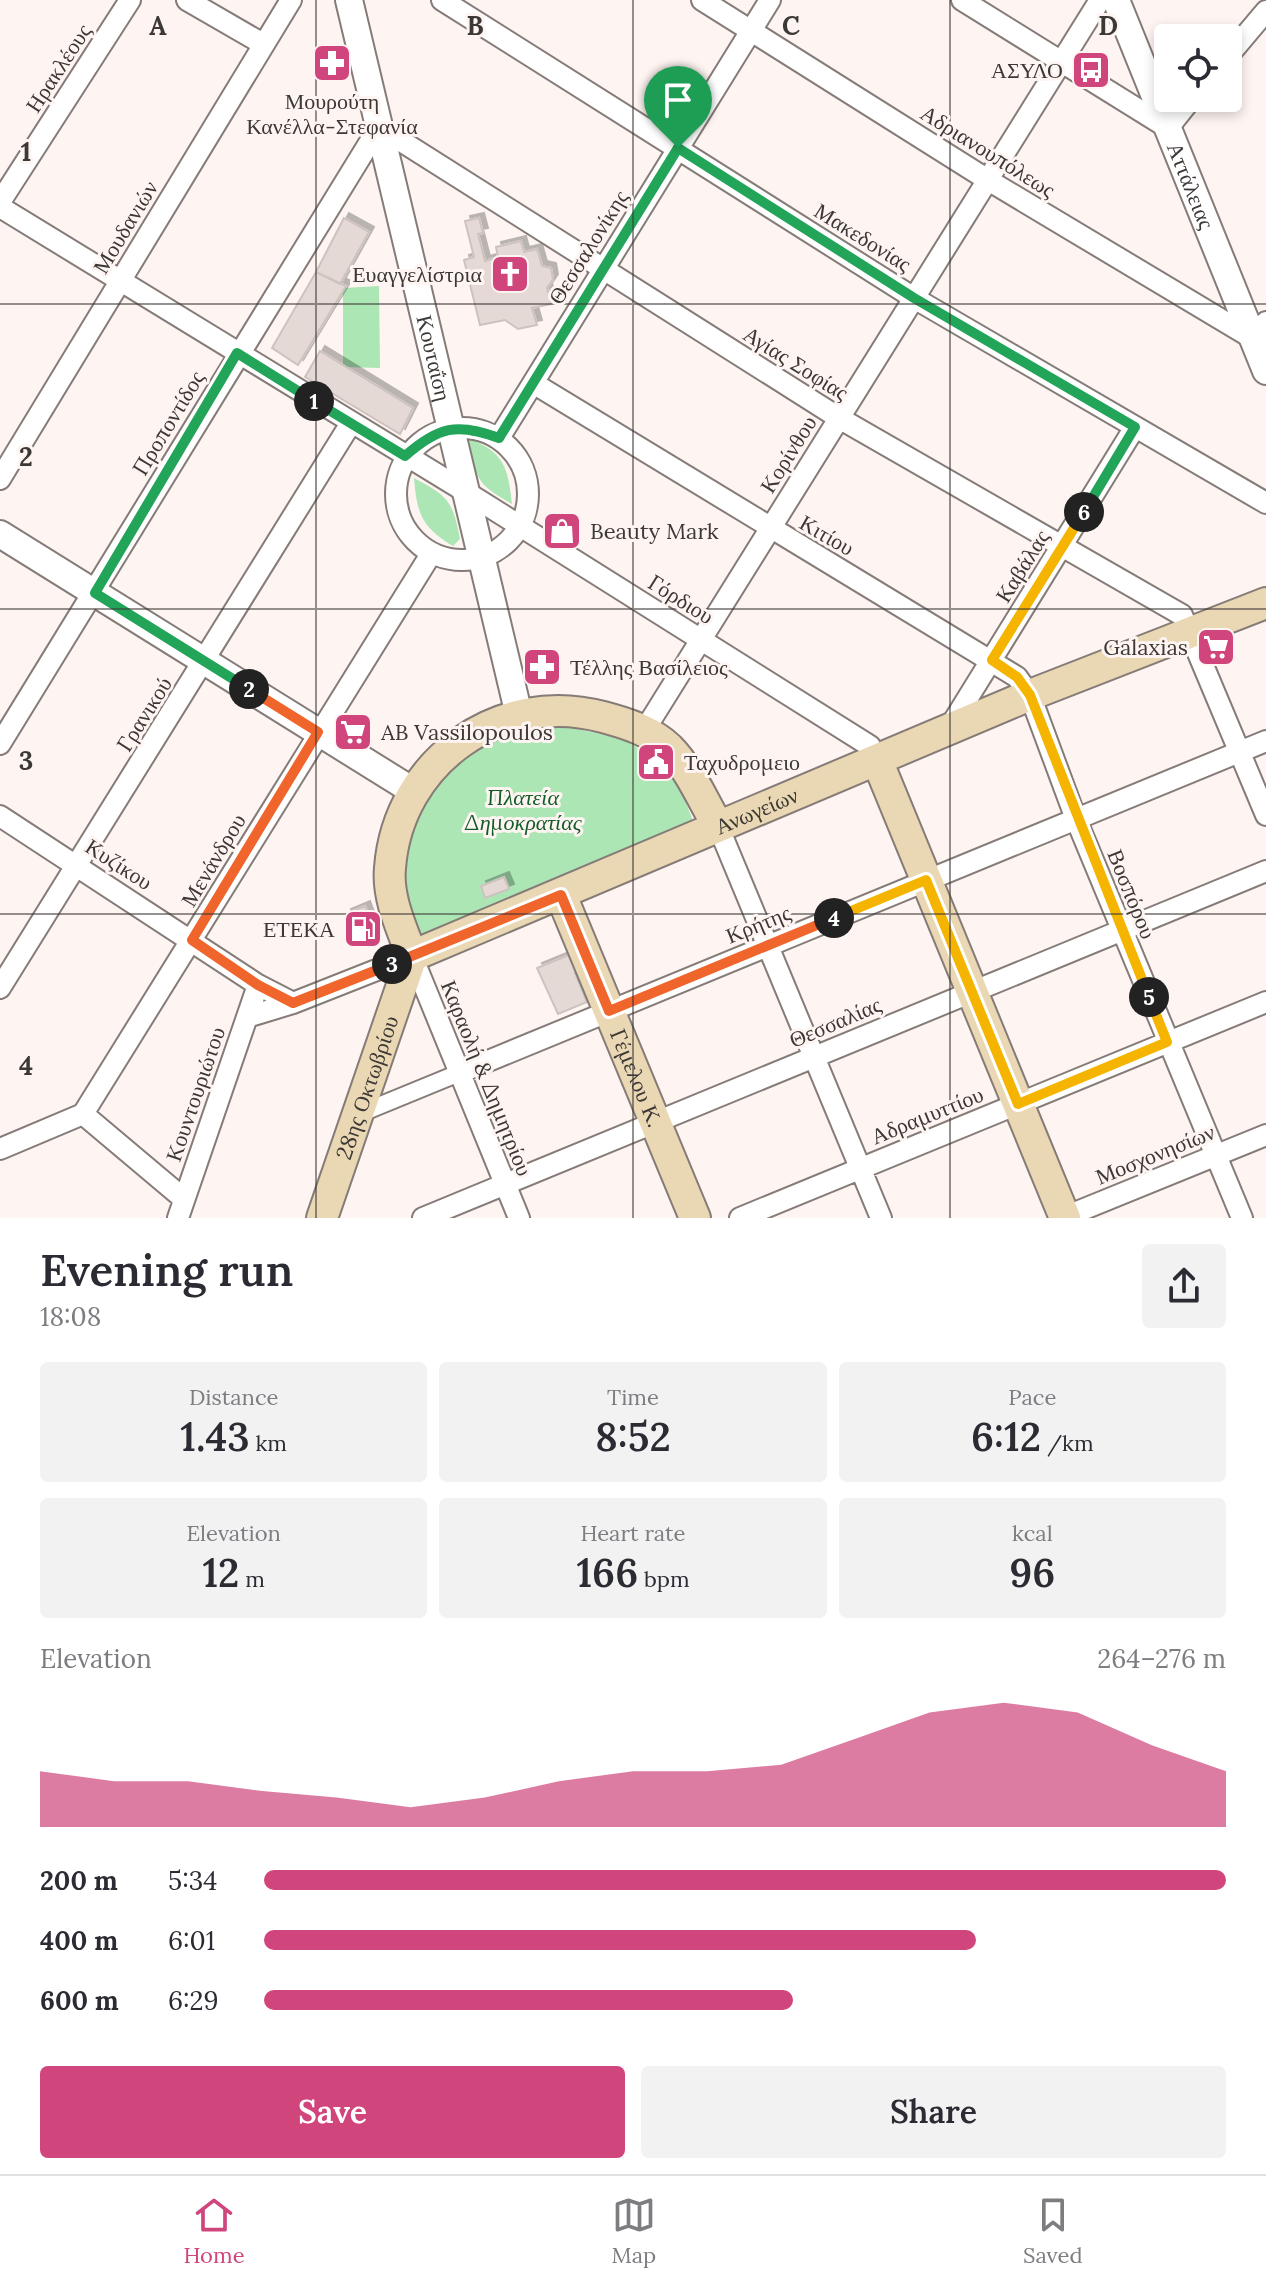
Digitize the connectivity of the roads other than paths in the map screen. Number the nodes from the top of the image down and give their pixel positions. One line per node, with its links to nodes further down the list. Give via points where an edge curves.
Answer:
1 (130, 0): 21 (street, Ηρακλέους)
2 (187, 0): 14 (street)
3 (291, 0): 14 (street, Μουδανιών)
4 (349, 0): 17 (street, Κουταΐση)
5 (702, 0): 12 (street, Αδριανουπόλεως)
6 (770, 0): 12 (street, Θεσσαλονίκης)
7 (962, 0): 15 (street)
8 (1100, 0): 15 (street, Κορίνθου)
9 (1116, 0): 18 (street, Αττάλειας)
10 (450, 2): 19 (street, Μακεδονίας)
11 (1266, 11): 13 (street)
12 (750, 31): 19 (street, Θεσσαλονίκης); 20 (street, Αδριανουπόλεως)
13 (1242, 39)
14 (263, 44): 23 (street, Μουδανιών)
15 (1062, 62): 18 (street); 20 (street, Κορίνθου)
16 (1181, 112): 18 (street)
17 (379, 127): 22 (street, Αγίας Σοφίας); 26 (street, Προποντίδος); 31 (street, Κουταΐση)
18 (1168, 128): 25 (street, Αττάλειας)
19 (678, 148): 22 (street, Θεσσαλονίκης); 24 (street, Μακεδονίας)
20 (988, 180): 24 (street, Κορίνθου); 25 (street, Αδριανουπόλεως)
21 (0, 204): 23 (street, Γόρδιου)
22 (603, 269): 28 (street, Θεσσαλονίκης); 29 (street, Αγίας Σοφίας)
23 (119, 282): 26 (street, Γόρδιου); 35 (street, Μουδανιών)
24 (914, 298): 29 (street, Κορίνθου); 32 (street, Μακεδονίας)
25 (1261, 331): 27 (street, Αττάλειας)
26 (237, 353): 30 (street, Γόρδιου); 44 (street, Προποντίδος)
27 (1266, 371)
28 (533, 383): 33 (street, Θεσσαλονίκης); 39 (street, Κιτίου)
29 (839, 418): 39 (street, Κορίνθου); 41 (street, Αγίας Σοφίας)
30 (351, 423): 34 (street, Γόρδιου); 49 (street, Γρανικού)
31 (451, 427): 33 (street); 34 (street); 36 (street, Κουταΐση)
32 (1135, 427): 37 (street, Μακεδονίας); 41 (street, Καβάλας)
33 (499, 438): 38 (street, via 519,459 529,485)
34 (405, 456): 36 (street, Γόρδιου); 42 (street, via 397,477 397,509 406,531)
35 (0, 479)
36 (466, 492): 38 (street, Γόρδιου); 43 (street, Κουταΐση)
37 (1266, 503)
38 (521, 527): 43 (street, via 503,548); 47 (street, Γόρδιου)
39 (770, 529): 47 (street, Κορίνθου); 48 (street, Κιτίου)
40 (0, 534): 44 (street)
41 (1061, 549): 46 (street, Αγίας Σοφίας, via 1182,615); 48 (street, Καβάλας)
42 (431, 554): 43 (street, via 457,561); 54 (street, Μενάνδρου)
43 (482, 559): 51 (street, Κουταΐση)
44 (95, 593): 49 (street); 56 (street, Προποντίδος)
45 (1266, 603): 46 (main road, Ανωγείων)
46 (1189, 630): 50 (main road, Ανωγείων); 57 (street)
47 (701, 640): 53 (street, Κορίνθου); 58 (street, Γόρδιου)
48 (992, 660): 50 (street, Κιτίου); 52 (street, Καβάλας)
49 (204, 662): 54 (street); 64 (street, Γρανικού)
50 (1023, 686): 52 (main road, Ανωγείων); 62 (street, Βοσπόρου)
51 (519, 715): 53 (main road, via 580,711); 59 (main road, via 461,739)
52 (948, 730): 58 (main road, Ανωγείων)
53 (644, 731): 63 (main road, via 669,749)
54 (318, 732): 59 (street); 69 (street, Μενάνδρου)
55 (1266, 741): 57 (street, Κρήτης)
56 (0, 744)
57 (1240, 751): 60 (street); 62 (street, Κρήτης)
58 (873, 753): 63 (main road, Ανωγείων); 66 (main road)
59 (413, 791): 71 (main road, via 390,868 394,907)
60 (1266, 815)
61 (0, 816): 64 (street, Κυζίκου)
62 (1076, 819): 66 (street, Κρήτης); 68 (street, Βοσπόρου)
63 (718, 826): 67 (main road, Ανωγείων); 70 (street)
64 (78, 865): 69 (street, Κυζίκου); 73 (street, Γρανικού)
65 (1266, 871): 68 (street, Θεσσαλίας)
66 (926, 880): 70 (street, Κρήτης); 74 (main road)
67 (561, 895): 71 (main road, Ανωγείων); 77 (main road, Γέμελου Κ.)
68 (1121, 930): 74 (street, Θεσσαλίας); 79 (street, Βοσπόρου)
69 (192, 940): 72 (street, Κυζίκου); 83 (street, Μενάνδρου)
70 (769, 945): 77 (street, Κρήτης); 80 (street)
71 (412, 956): 76 (street, Ανωγείων); 81 (street, Καραολή & Δημητρίου); 84 (main road, 28ης Οκτωβρίου)
72 (258, 985): 76 (street, Κυζίκου); 78 (street, Κουντουριώτου)
73 (0, 988)
74 (971, 990): 80 (street, Θεσσαλίας); 82 (main road)
75 (1266, 1002): 79 (street, Αδραμυττίου)
76 (293, 1003): 78 (street, Ανωγείων)
77 (609, 1011): 81 (street, Κρήτης); 85 (main road, Γέμελου Κ.)
78 (247, 1017): 91 (street, Κουντουριώτου)
79 (1167, 1042): 82 (street, Αδραμυττίου); 88 (street, Βοσπόρου)
80 (815, 1057): 85 (street, Θεσσαλίας); 89 (street)
81 (459, 1073): 84 (street, Κρήτης); 90 (street, Καραολή & Δημητρίου)
82 (1018, 1104): 89 (street, Αδραμυττίου); 98 (main road)
83 (83, 1114): 87 (street); 91 (street)
84 (357, 1114): 92 (main road, 28ης Οκτωβρίου)
85 (655, 1123): 90 (street, Θεσσαλίας); 95 (main road, Γέμελου Κ.)
86 (1266, 1135): 88 (street, Μοσχονησίων)
87 (0, 1149)
88 (1214, 1156): 98 (street, Μοσχονησίων); 99 (street, Βοσπόρου)
89 (862, 1168): 96 (street, Αδραμυττίου); 97 (street)
90 (505, 1184): 93 (street, Θεσσαλίας); 94 (street, Καραολή & Δημητρίου)
91 (181, 1209)
92 (322, 1218)
93 (423, 1218)
94 (519, 1218)
95 (695, 1218)
96 (740, 1218)
97 (881, 1218)
98 (1064, 1218)
99 (1242, 1218)

